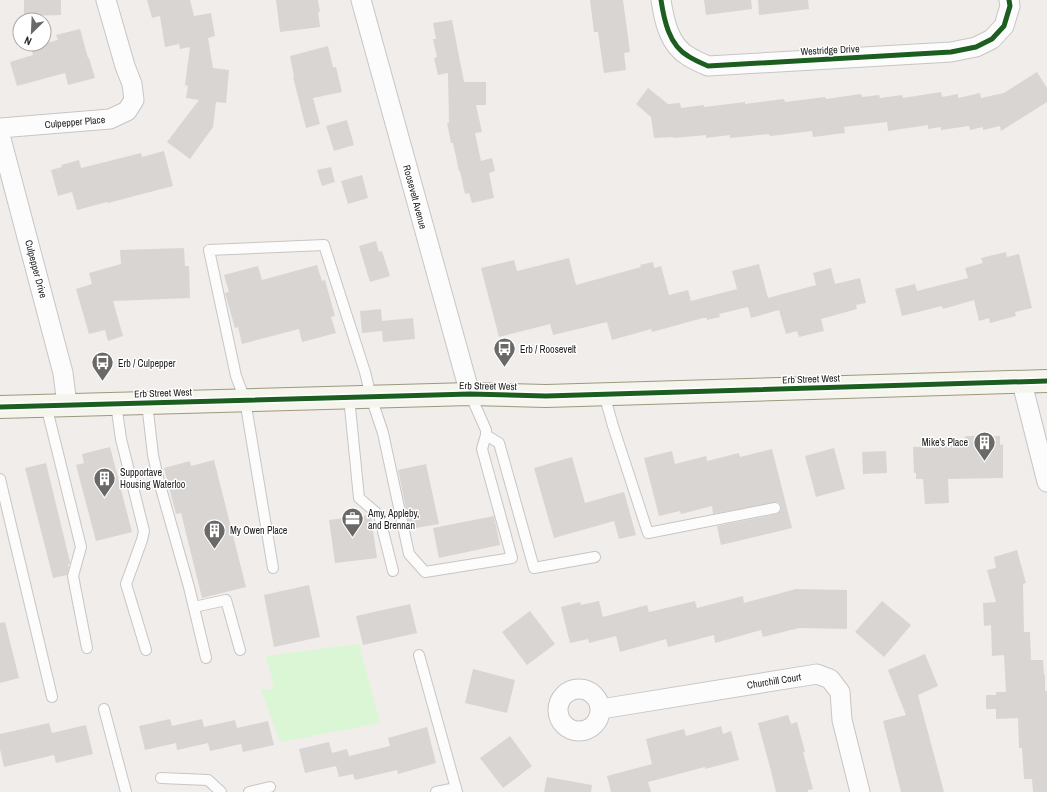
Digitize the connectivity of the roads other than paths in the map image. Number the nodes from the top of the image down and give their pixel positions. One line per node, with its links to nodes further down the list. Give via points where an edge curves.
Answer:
1 (106, 0): 5 (street, Culpepper Place, via 124,66 132,84 134,100 127,111 110,119)
2 (361, 0): 9 (street, Roosevelt Avenue)
3 (661, 0): 4 (street, Westridge Drive, via 663,14 674,44 687,56 708,66 951,52 976,47 992,40 1004,26 1010,6)
4 (1009, 0)
5 (0, 128)
6 (0, 135): 17 (street, Culpepper Drive, via 63,373)
7 (1047, 381): 8 (main road, Erb Street West)
8 (1022, 382): 10 (main road, Erb Street West); 21 (street)
9 (470, 394): 10 (main road, Erb Street West); 12 (main road, Erb Street West); 19 (lane)
10 (604, 394): 22 (lane, via 648,533)
11 (349, 397): 12 (main road, Erb Street West); 13 (main road, Erb Street West); 25 (lane, via 359,498 379,515)
12 (371, 397): 13 (lane, via 324,245 209,250 236,376); 19 (lane, via 383,433 409,554 425,572 512,558 482,449)
13 (245, 400): 14 (main road, Erb Street West); 24 (lane)
14 (147, 403): 15 (main road, Erb Street West); 26 (lane, via 158,478)
15 (116, 404): 17 (main road, Erb Street West); 28 (lane, via 121,439 144,531 126,584)
16 (46, 405): 17 (main road, Erb Street West); 18 (main road, Erb Street West); 27 (lane, via 81,547 73,576)
17 (67, 405)
18 (0, 407)
19 (486, 435): 23 (lane, via 499,444 534,568)
20 (0, 479): 32 (lane)
21 (1047, 482)
22 (775, 508)
23 (595, 557)
24 (273, 568)
25 (393, 571)
26 (194, 607): 29 (lane, via 226,600); 31 (lane)
27 (86, 648)
28 (146, 650)
29 (240, 650)
30 (419, 654): 37 (lane)
31 (206, 658)
32 (52, 697)
33 (104, 709): 38 (lane)
34 (601, 709): 42 (street, Churchill Court, via 817,674 830,679 840,692 842,720)
35 (161, 778): 39 (lane, via 208,780)
36 (270, 787): 40 (lane)
37 (456, 790): 41 (lane)
38 (126, 792)
39 (221, 792)
40 (248, 792)
41 (436, 792)
42 (860, 792)

